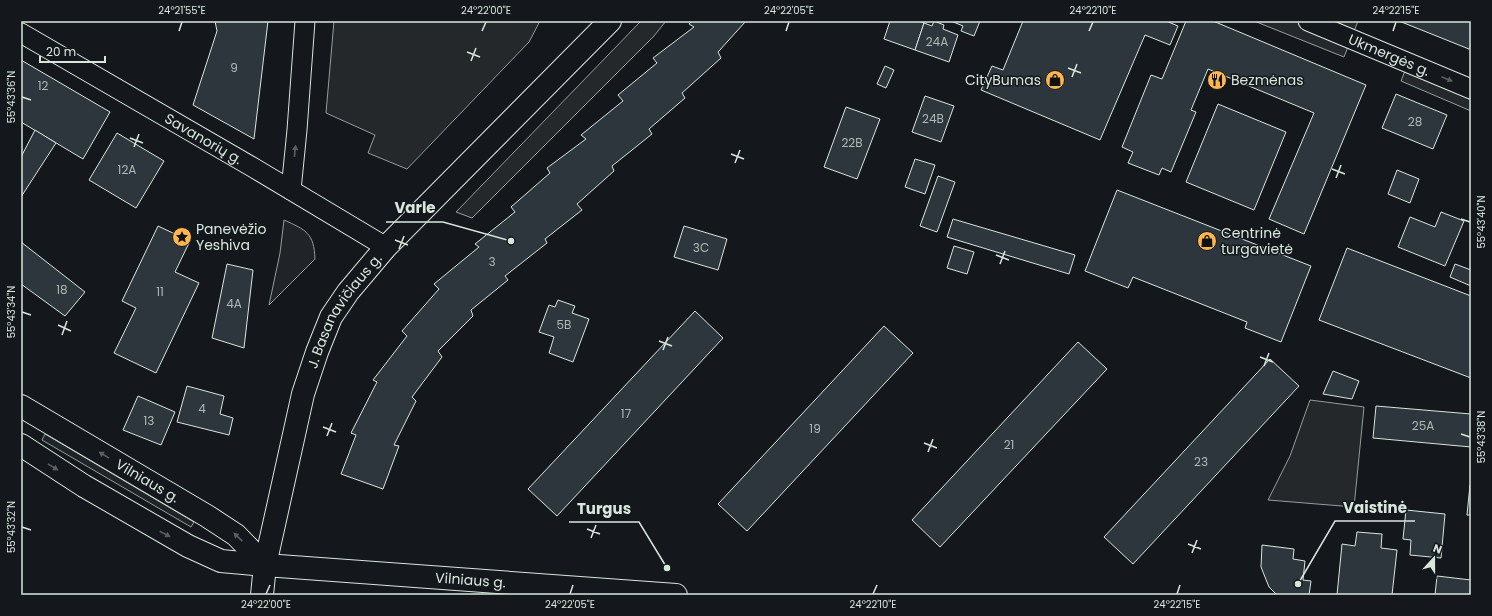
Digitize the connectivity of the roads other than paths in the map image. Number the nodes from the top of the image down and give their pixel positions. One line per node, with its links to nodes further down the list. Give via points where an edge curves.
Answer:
1 (305, 21): 6 (street, one-way to 1)
2 (610, 21): 7 (main road, J. Basanavičiaus g.)
3 (1308, 21): 5 (street, Ukmergės g., one-way to 5)
4 (21, 33): 6 (street, Savanorių g.)
5 (1471, 89)
6 (291, 190): 7 (street, Savanorių g.)
7 (386, 247): 10 (main road, J. Basanavičiaus g., via 348,292 331,317 317,352 303,394)
8 (21, 406): 10 (main road, Vilniaus g., one-way to 8, via 236,535 207,516)
9 (21, 445): 10 (main road, Vilniaus g., one-way to 10, via 84,486 188,546 221,561)
10 (265, 565): 11 (main road, J. Basanavičiaus g.); 12 (main road, Vilniaus g.)
11 (262, 595)
12 (676, 595)

